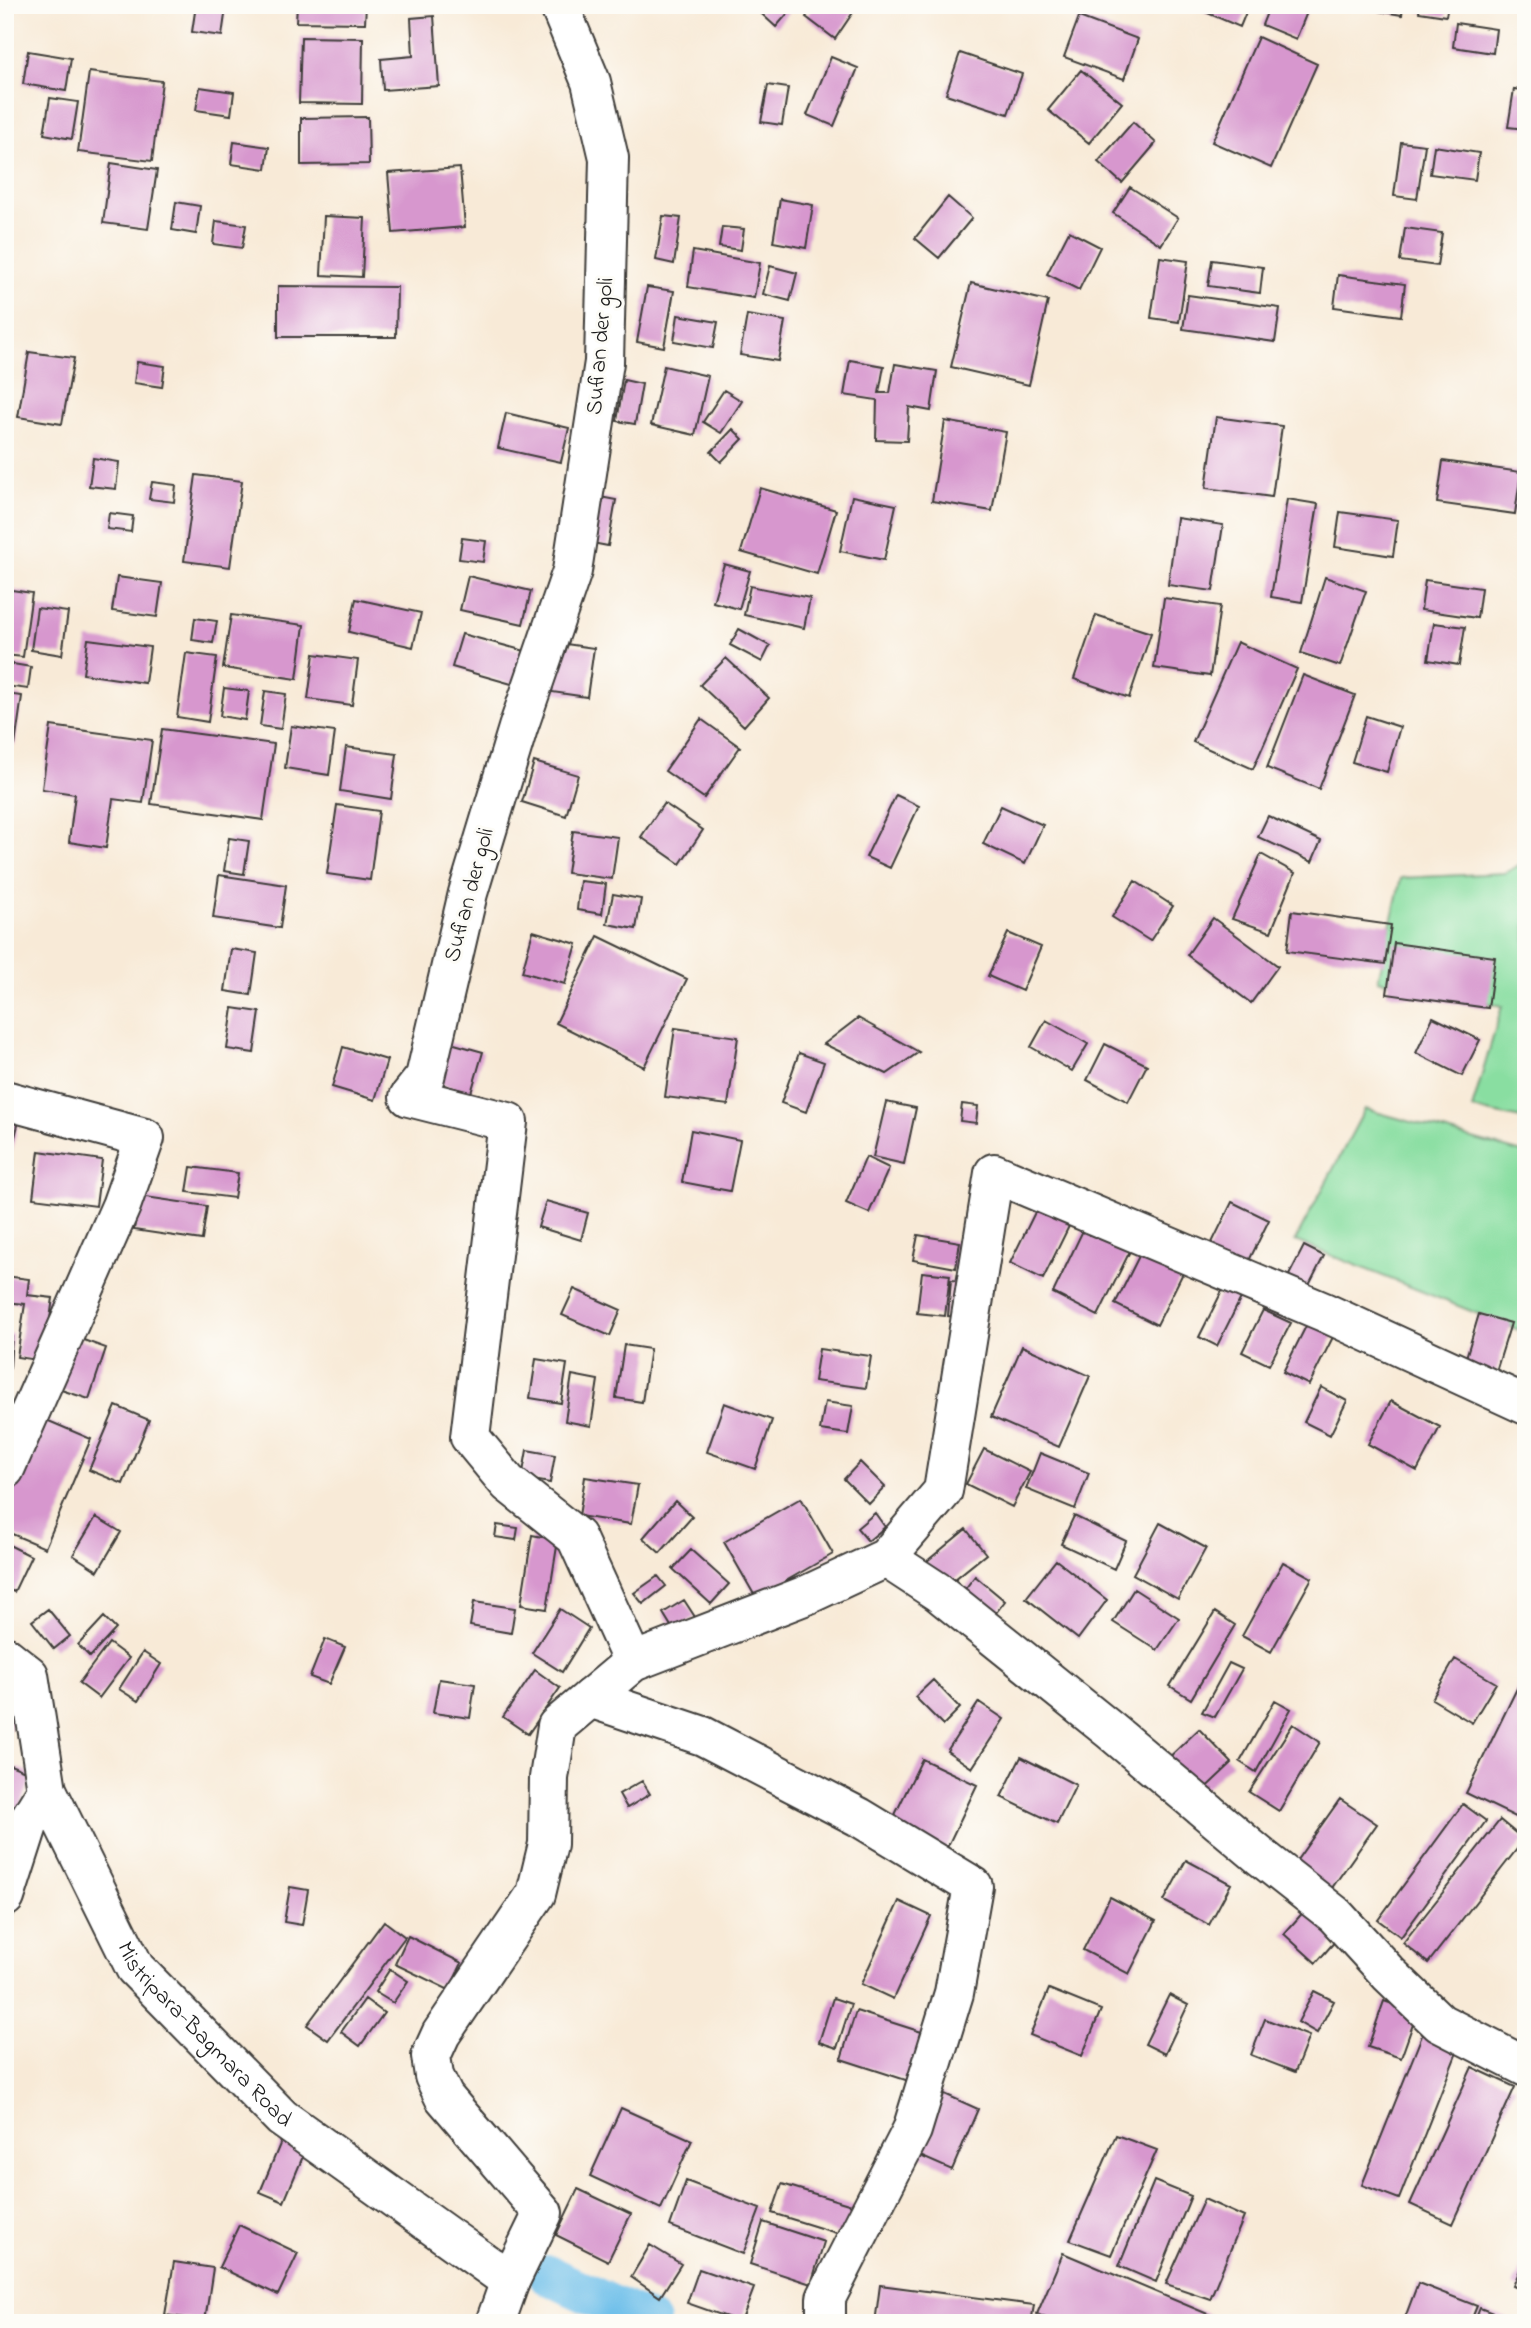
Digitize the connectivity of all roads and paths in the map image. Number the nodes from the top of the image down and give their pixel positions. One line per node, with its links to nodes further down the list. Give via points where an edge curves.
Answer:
1 (559, 5): 7 (street, Sufian der goli, via 591,82 609,158 604,362 572,570 468,893 425,1077 409,1097 508,1122 470,1437 508,1483 576,1537)
2 (5, 1100): 4 (street, via 145,1138 121,1206)
3 (1526, 1405): 5 (street, via 1324,1312 994,1173 943,1491)
4 (5, 1469)
5 (886, 1558): 7 (street, via 808,1594); 11 (street, via 938,1592 1335,1915 1440,2023)
6 (5, 1656): 9 (street, Mistripara-Bagmara Road, via 29,1675)
7 (633, 1662): 8 (street)
8 (590, 1698): 12 (street, via 557,1726 549,1778 548,1844 536,1894 457,2007 431,2056 444,2097 543,2213); 14 (street, via 704,1736 859,1817 973,1886 954,1993 912,2130 826,2298)
9 (47, 1790): 10 (street, via 32,1816); 12 (street, Mistripara-Bagmara Road, via 135,1968 282,2118)
10 (5, 1897)
11 (1526, 2067)
12 (510, 2281): 13 (street)
13 (495, 2323)
14 (826, 2323)

